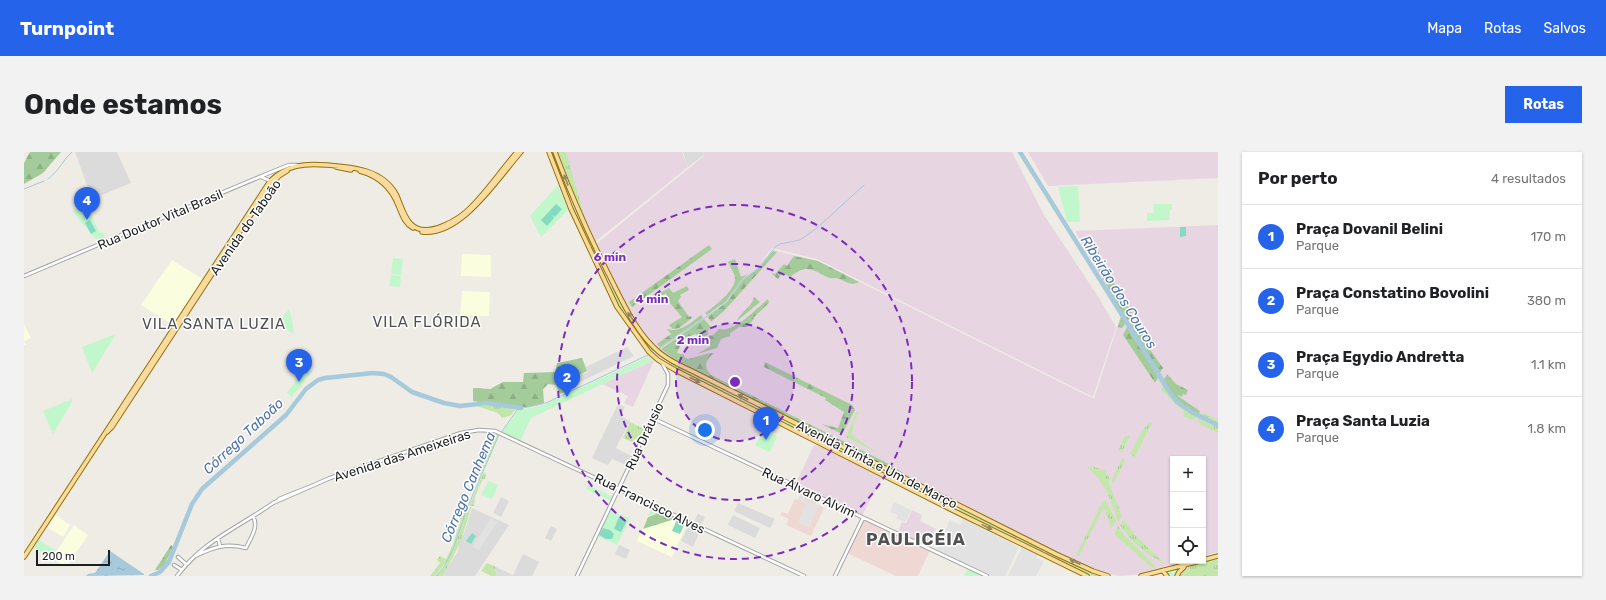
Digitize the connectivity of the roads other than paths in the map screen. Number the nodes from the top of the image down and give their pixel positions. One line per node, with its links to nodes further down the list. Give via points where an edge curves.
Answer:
1 (517, 152): 5 (main road, Avenida do Taboão, via 469,209 436,229 426,230 411,224 395,193 387,182 376,175 343,166 307,163)
2 (521, 152): 8 (main road, Avenida do Taboão, via 472,211 434,232 422,232 408,225 386,185 363,172 337,167 302,166)
3 (549, 152): 9 (main road, Avenida Trinta e Um de Março)
4 (555, 152): 10 (main road, Avenida Trinta e Um de Março, one-way to 4)
5 (297, 165): 6 (street, Rua Doutor Vital Brasil); 8 (main road, Avenida do Taboão, via 280,172)
6 (269, 173): 7 (street, Rua Doutor Vital Brasil); 8 (street)
7 (261, 177): 8 (street); 13 (street, Rua Doutor Vital Brasil)
8 (270, 181): 24 (main road, Avenida do Taboão)
9 (561, 187): 10 (main road, via 569,199); 11 (main road, Avenida Trinta e Um de Março)
10 (573, 198): 12 (main road, Avenida Trinta e Um de Março)
11 (571, 209): 12 (main road, via 576,210); 15 (main road, Avenida Trinta e Um de Março, via 617,307 650,352)
12 (583, 222): 14 (main road, Avenida Trinta e Um de Março, one-way to 12, via 628,312)
13 (24, 276)
14 (660, 352): 15 (street); 40 (main road, Avenida Trinta e Um de Março, one-way to 14, via 1049,550 725,388 672,361)
15 (659, 360): 16 (street, Rua Dráusio, via 668,372 668,382); 39 (main road, Avenida Trinta e Um de Março, one-way to 39, via 945,507)
16 (652, 418): 18 (street, Rua Dráusio); 20 (street, Rua Álvaro Alvim)
17 (497, 431): 18 (street, Rua Francisco Alves); 19 (street, Avenida das Ameixeiras, via 473,430 461,433 310,486 273,503)
18 (619, 488): 35 (street, Rua Dráusio); 36 (street, Rua Francisco Alves)
19 (253, 516): 21 (street, Avenida das Ameixeiras); 22 (street, via 256,527 246,548)
20 (863, 518): 37 (street); 38 (street, Rua Álvaro Alvim)
21 (218, 538): 22 (street); 26 (street, Avenida das Ameixeiras)
22 (220, 546): 26 (street)
23 (1218, 556): 27 (main road)
24 (24, 557)
25 (178, 557): 28 (street)
26 (192, 557): 28 (street, Avenida das Ameixeiras)
27 (1206, 560)
28 (186, 564): 32 (street, Avenida das Ameixeiras)
29 (1191, 564): 31 (main road)
30 (174, 565): 32 (street)
31 (1187, 565): 33 (main road); 43 (main road)
32 (182, 570): 34 (street, Avenida das Ameixeiras)
33 (1164, 571): 41 (main road); 42 (main road)
34 (177, 576)
35 (577, 576)
36 (804, 576)
37 (835, 576)
38 (987, 576)
39 (1087, 576)
40 (1108, 576)
41 (1146, 576)
42 (1167, 576)
43 (1177, 576)

